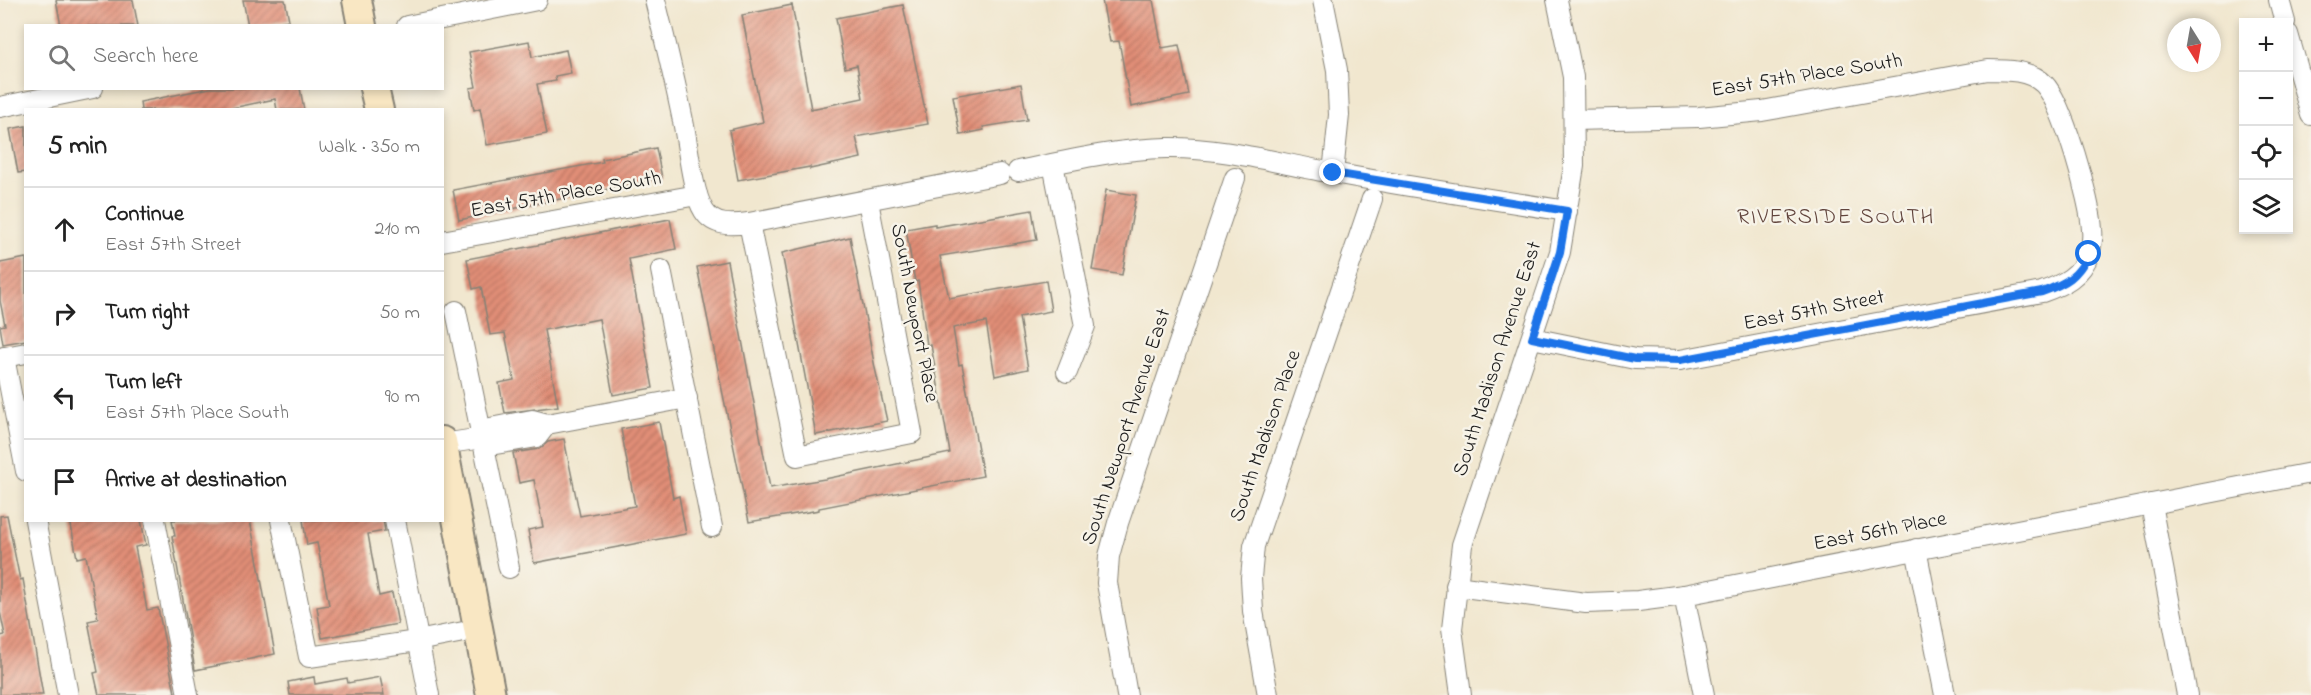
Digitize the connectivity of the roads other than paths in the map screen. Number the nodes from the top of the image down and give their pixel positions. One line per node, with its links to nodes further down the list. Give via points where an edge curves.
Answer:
1 (357, 0): 8 (main road)
2 (537, 0): 9 (street)
3 (655, 0): 20 (street)
4 (1323, 0): 18 (street, via 1337,70 1339,116)
5 (1557, 0): 16 (street, South Madison Avenue East, via 1573,77)
6 (2279, 0): 7 (street)
7 (2284, 18)
8 (362, 24)
9 (417, 24)
10 (2293, 48): 15 (street)
11 (83, 90): 13 (street)
12 (374, 90): 14 (main road)
13 (0, 107)
14 (378, 108)
15 (2311, 115)
16 (1574, 120): 23 (street, South Madison Avenue East, via 1574,166); 26 (street, East 57th Place South, via 1762,111 1988,70 2012,70 2044,83 2056,99 2089,208)
17 (1053, 164): 18 (street, via 1141,150 1198,149 1238,153); 22 (street); 32 (street, via 1085,326)
18 (1333, 173): 23 (street)
19 (1235, 178): 55 (street, South Newport Avenue East, via 1109,556 1107,583)
20 (697, 195): 24 (street, via 704,211 715,221 730,226); 25 (street, East 57th Place South)
21 (1372, 199): 56 (street, South Madison Place, via 1254,546 1253,611)
22 (868, 201): 24 (street); 24 (street, South Newport Place, via 912,433 797,456)
23 (1567, 211): 29 (street, South Madison Avenue East, via 1560,252)
24 (749, 224)
25 (444, 242)
26 (2089, 254): 29 (street, East 57th Street, via 2081,269 2065,284 2042,292 1680,360 1635,359)
27 (661, 270): 33 (street)
28 (456, 311): 34 (street)
29 (1532, 338): 47 (street, South Madison Avenue East, via 1462,545)
30 (24, 353): 31 (street)
31 (2, 358): 37 (street)
32 (1067, 372)
33 (687, 398): 34 (street, via 547,424 537,437); 44 (street)
34 (482, 438): 35 (street); 46 (street)
35 (444, 443)
36 (444, 448): 49 (main road)
37 (24, 462)
38 (2311, 473): 39 (street, East 56th Place)
39 (2151, 504): 45 (street, East 56th Place); 60 (street)
40 (35, 522): 51 (street)
41 (155, 522): 52 (street)
42 (281, 522): 50 (street, via 309,657)
43 (395, 522): 50 (street)
44 (712, 527)
45 (1916, 549): 48 (street, East 56th Place); 59 (street)
46 (508, 568)
47 (1456, 586): 48 (street, East 56th Place, via 1586,603); 57 (street, South Madison Avenue East, via 1452,629)
48 (1684, 595): 58 (street)
49 (479, 629): 50 (street); 54 (main road)
50 (417, 641): 53 (street)
51 (68, 695)
52 (188, 695)
53 (429, 695)
54 (491, 695)
55 (1127, 695)
56 (1268, 695)
57 (1461, 695)
58 (1704, 695)
59 (1945, 695)
60 (2187, 695)

